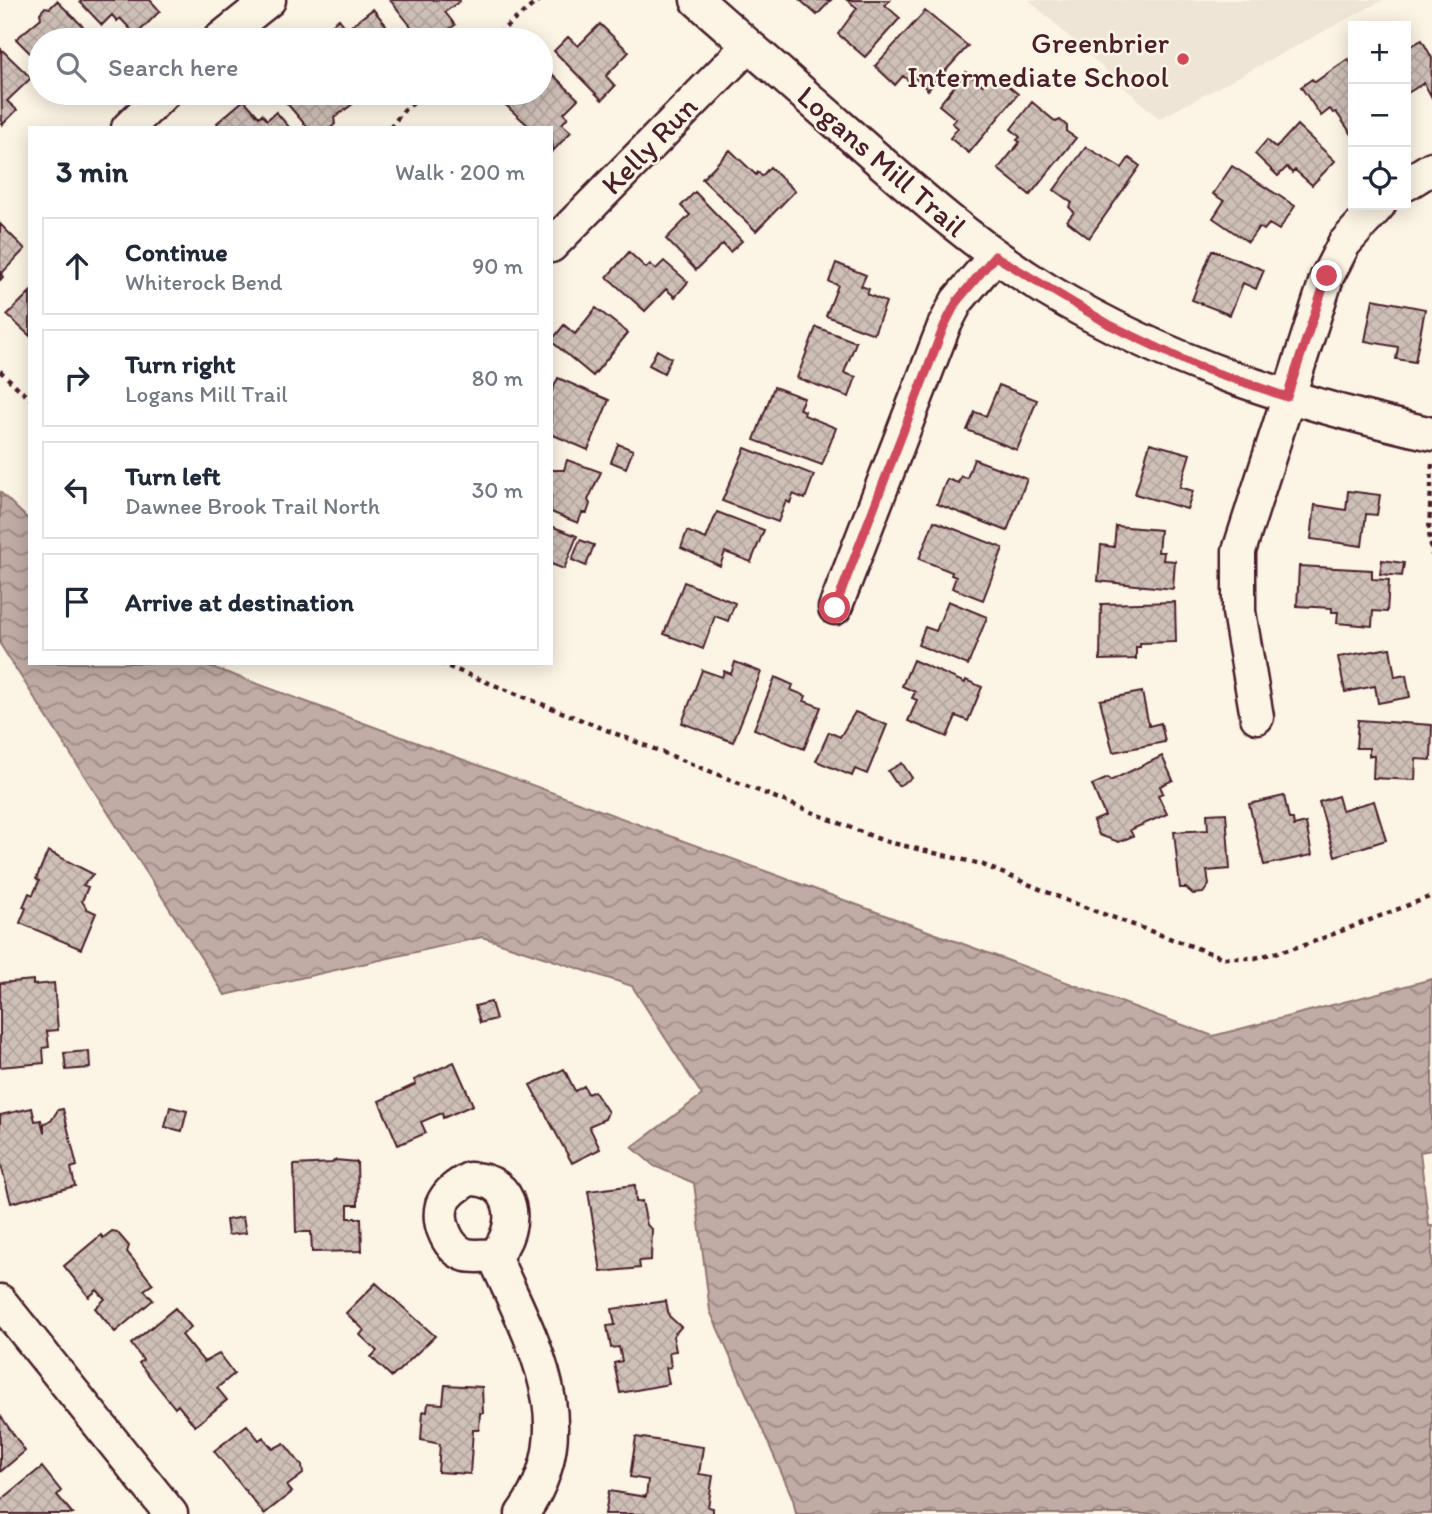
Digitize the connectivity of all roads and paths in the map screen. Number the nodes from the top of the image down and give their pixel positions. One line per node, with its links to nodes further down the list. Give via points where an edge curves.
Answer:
1 (268, 0): 4 (street)
2 (539, 0): 5 (path)
3 (697, 0): 6 (street, Logans Mill Trail)
4 (234, 28)
5 (505, 28)
6 (748, 46): 14 (street, Kelly Run); 15 (street, Logans Mill Trail, via 946,220)
7 (152, 105): 9 (street)
8 (411, 105): 10 (path)
9 (130, 126)
10 (392, 126)
11 (1432, 168): 12 (street)
12 (1411, 181)
13 (1375, 210): 18 (street, via 1344,244 1327,276)
14 (553, 244)
15 (995, 256): 18 (street, Logans Mill Trail, via 1110,325 1196,366); 22 (street, via 957,301 944,326)
16 (0, 371): 17 (path)
17 (28, 397)
18 (1287, 397): 19 (street, Logans Mill Trail); 24 (street, via 1239,551 1238,600)
19 (1432, 434)
20 (1432, 464): 21 (path)
21 (1432, 555)
22 (835, 608)
23 (444, 665): 25 (path, via 884,841 981,864 1224,957 1255,957 1305,945)
24 (1257, 717)
25 (1432, 897)
26 (494, 1256): 29 (street, via 542,1364 551,1410 546,1466)
27 (0, 1301): 28 (street)
28 (171, 1514)
29 (522, 1514)

